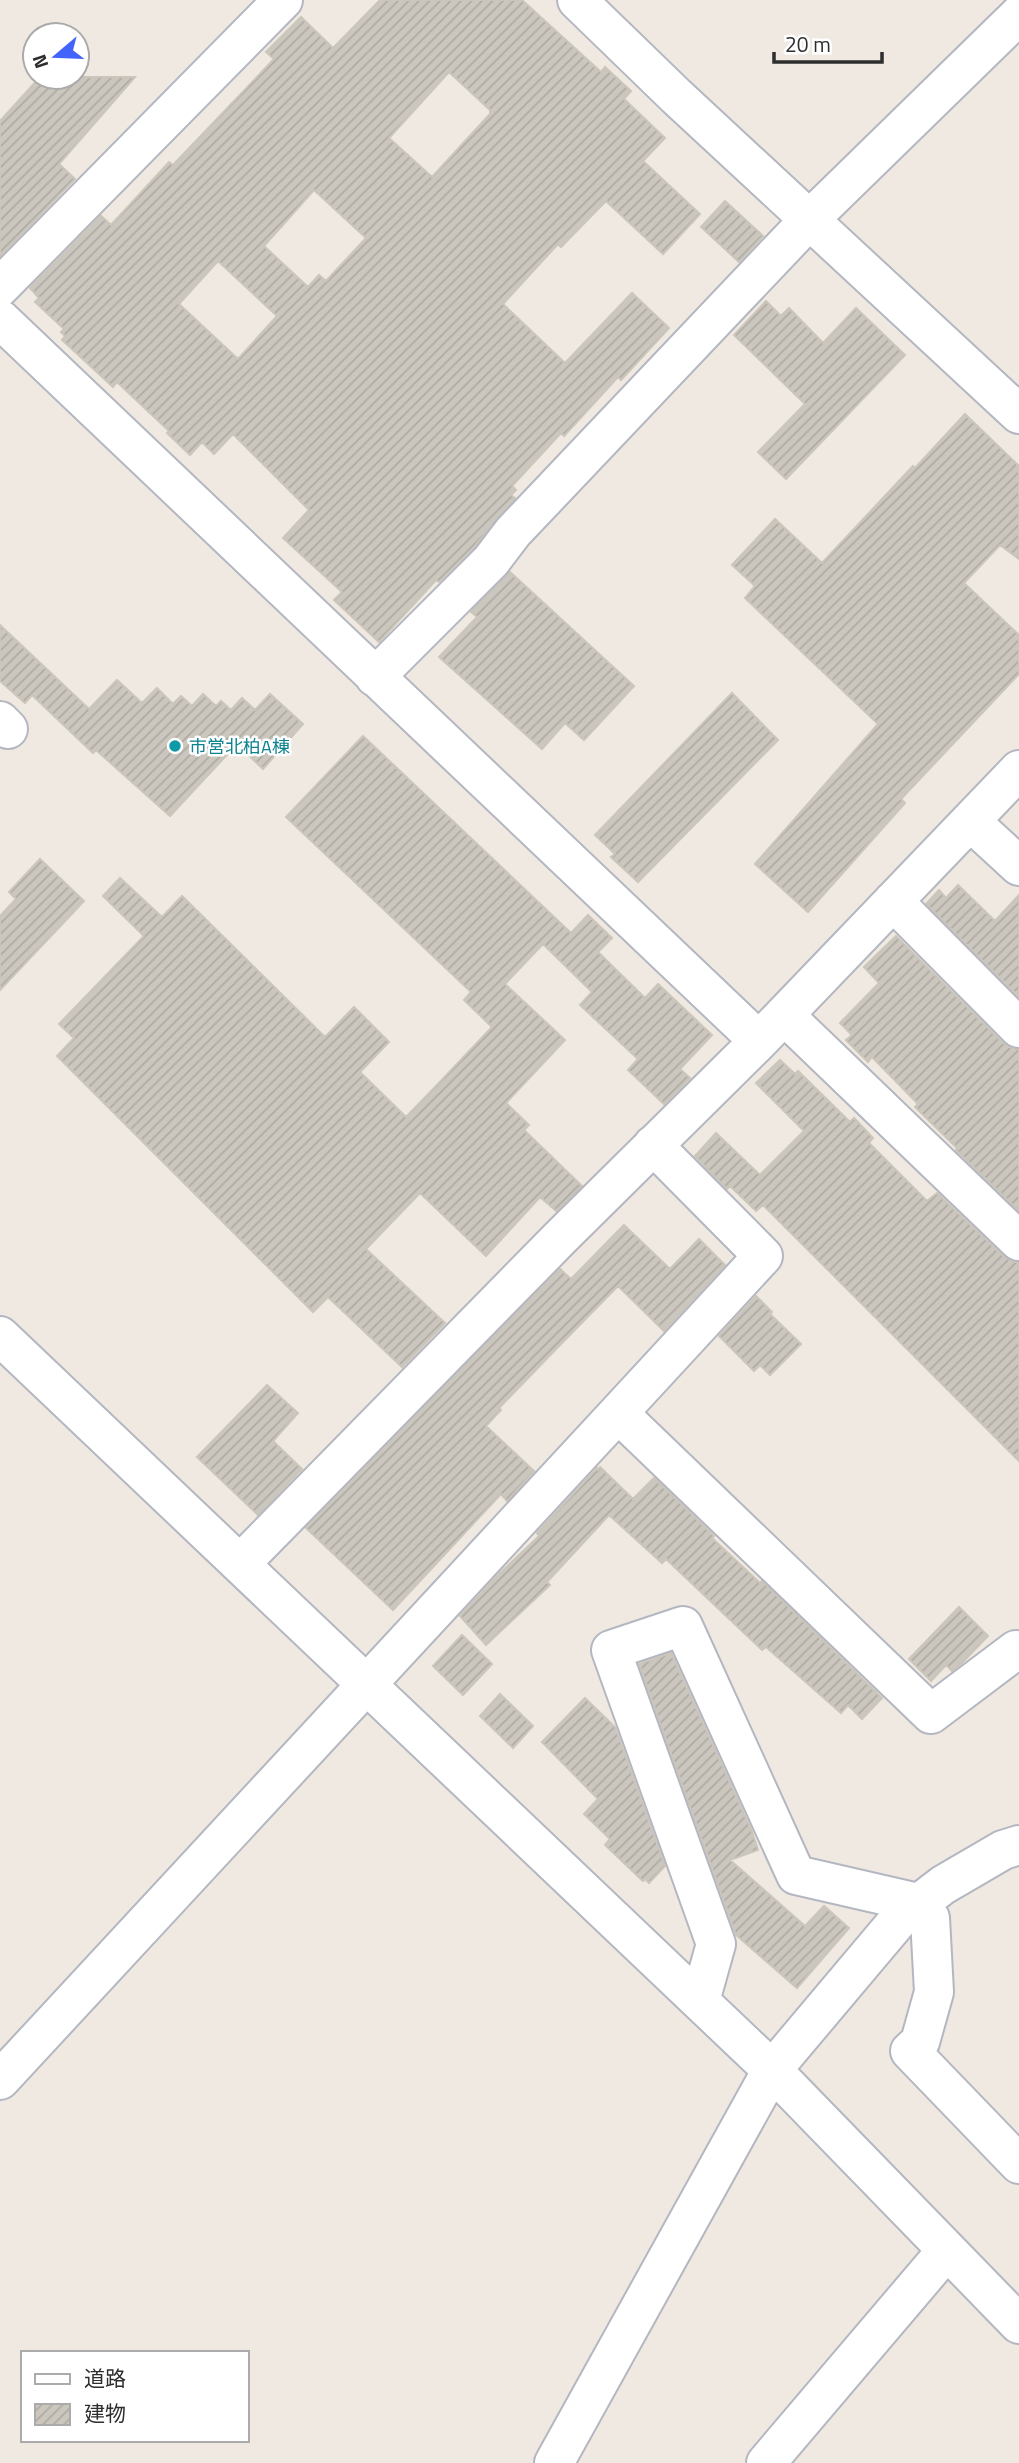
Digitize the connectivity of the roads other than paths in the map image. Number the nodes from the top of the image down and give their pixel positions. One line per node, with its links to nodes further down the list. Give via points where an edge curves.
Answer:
1 (283, 0): 5 (street)
2 (577, 0): 4 (street)
3 (1019, 15): 4 (street)
4 (810, 219): 7 (street); 8 (street, via 513,532 491,561)
5 (0, 287)
6 (0, 319): 8 (street)
7 (1019, 414)
8 (375, 677): 13 (street)
9 (1019, 770): 10 (street)
10 (970, 821): 11 (street); 12 (street)
11 (1019, 866)
12 (893, 901): 13 (street); 14 (street)
13 (772, 1028): 15 (street); 16 (street)
14 (1019, 1028)
15 (653, 1145): 18 (street, via 762,1256); 19 (street)
16 (1019, 1241)
17 (0, 1336): 19 (street)
18 (618, 1413): 20 (street, via 931,1714); 21 (street)
19 (240, 1564): 21 (street)
20 (1016, 1650)
21 (368, 1685): 24 (street); 26 (street)
22 (1019, 1845): 23 (street, via 1003,1850)
23 (918, 1903): 24 (street, via 796,1875 683,1626 611,1650 716,1944); 25 (street, via 900,1917); 27 (street, via 930,1918 934,1992 920,2042 911,2051)
24 (700, 2001): 25 (street)
25 (772, 2070): 28 (street); 30 (street)
26 (0, 2080)
27 (1019, 2164)
28 (947, 2249): 29 (street); 31 (street)
29 (1019, 2324)
30 (554, 2463)
31 (766, 2463)

